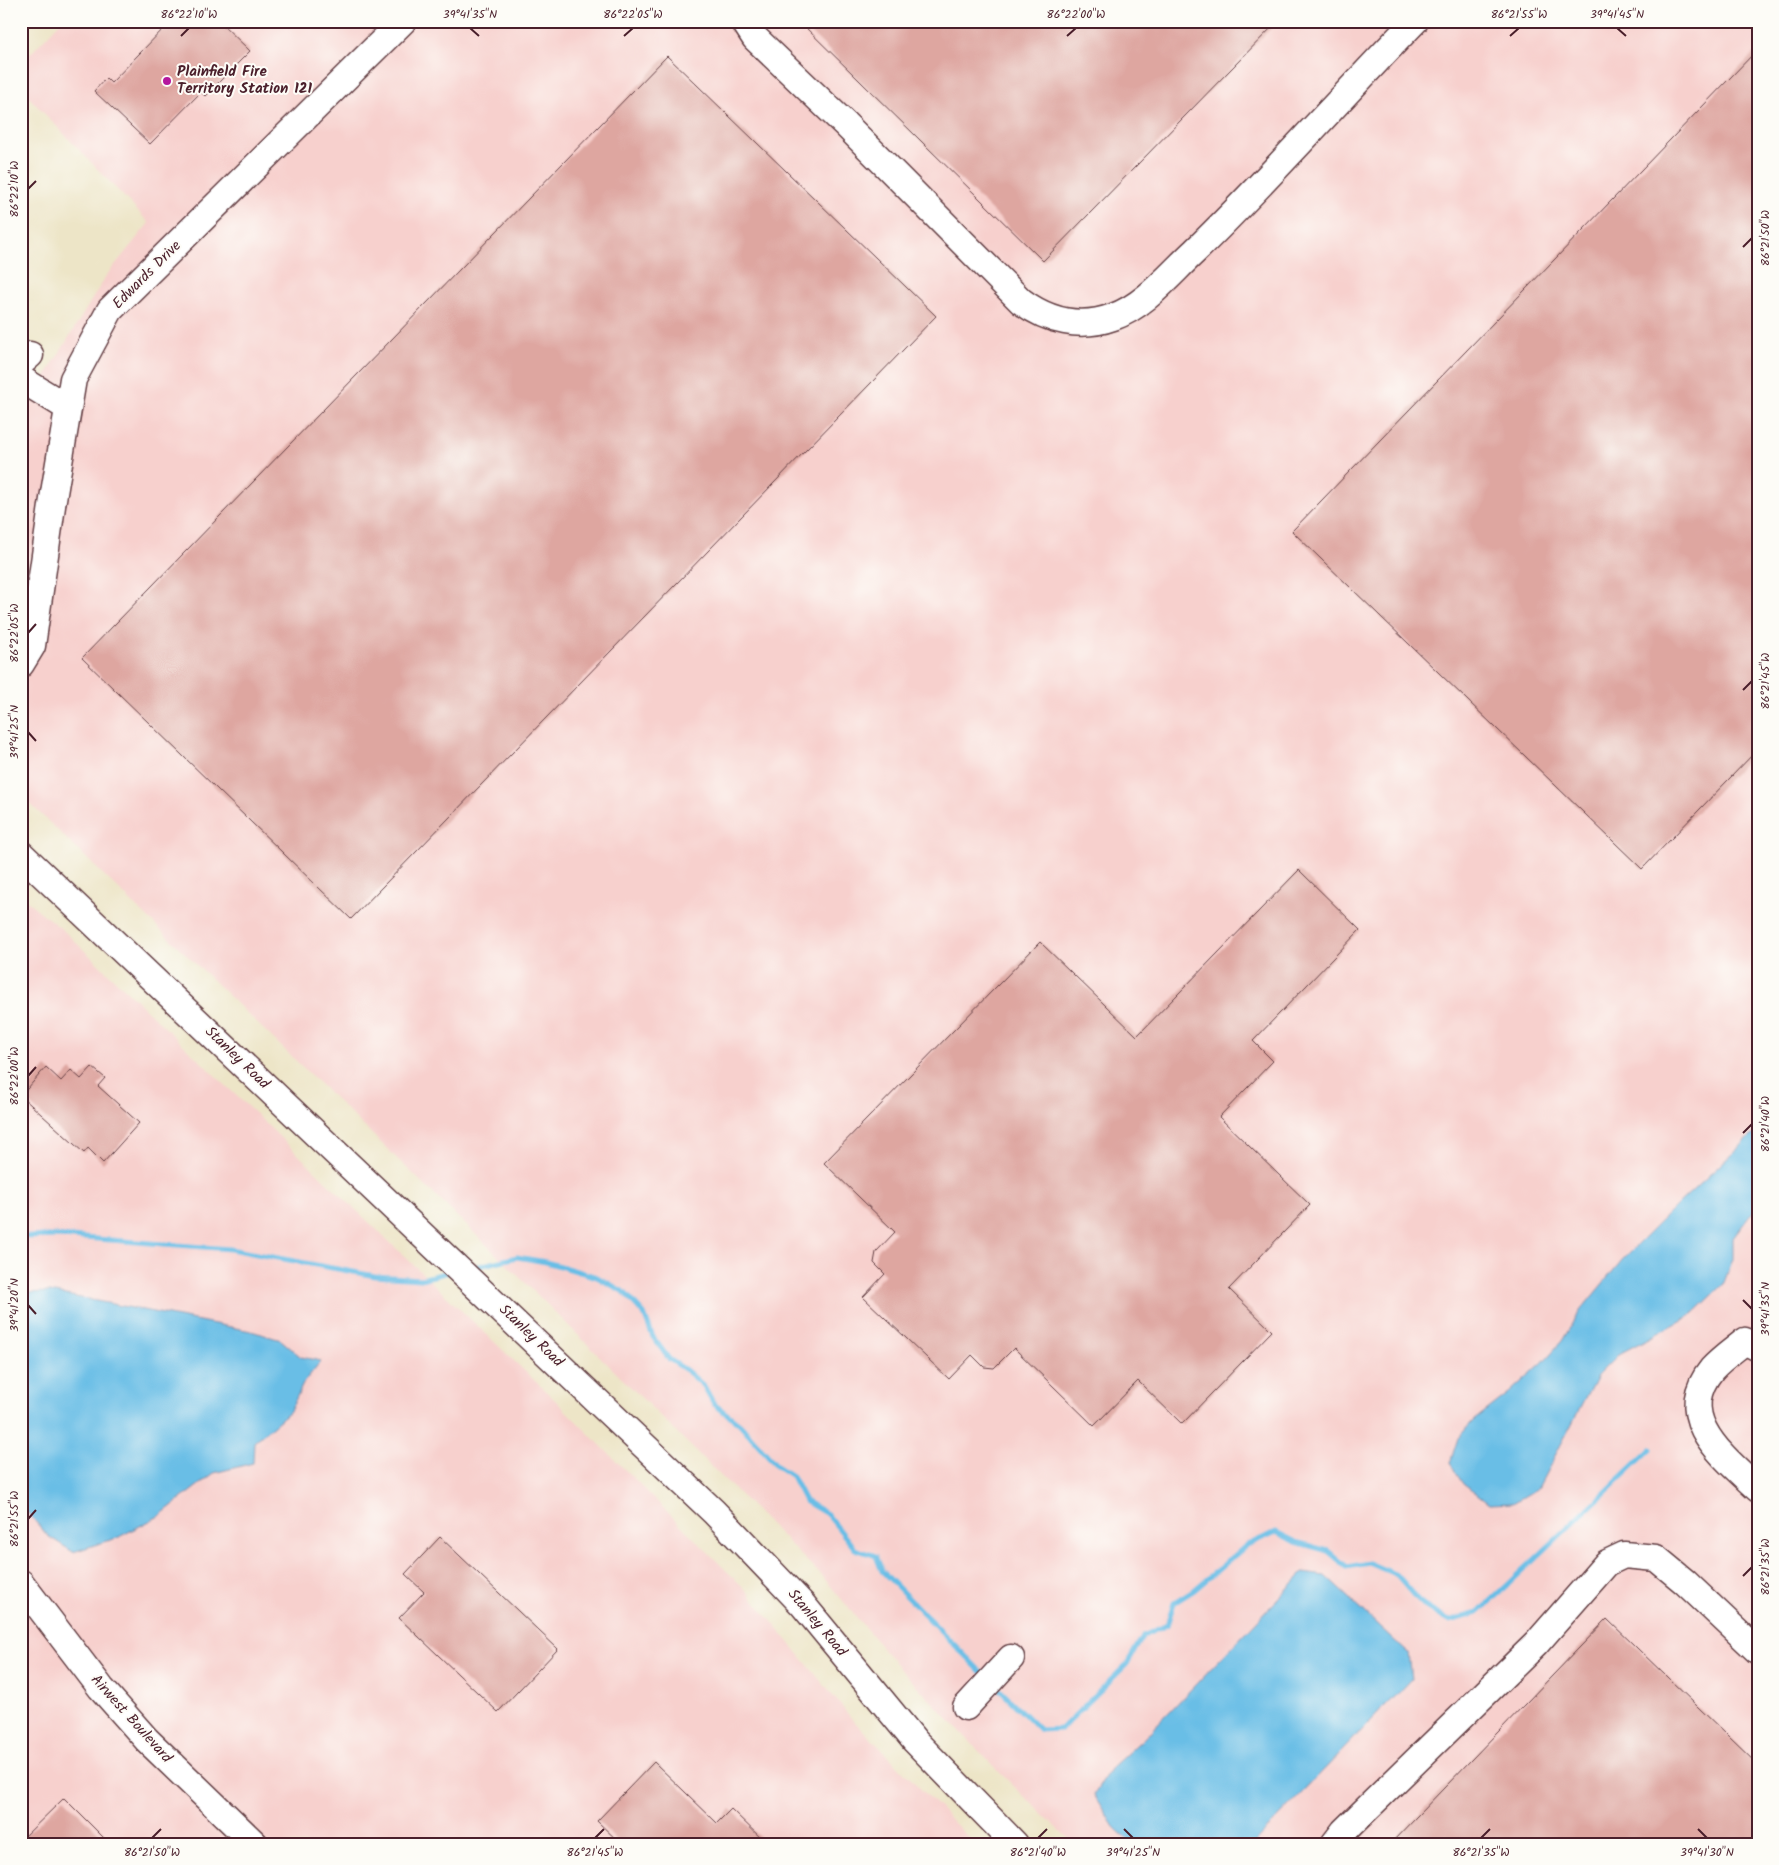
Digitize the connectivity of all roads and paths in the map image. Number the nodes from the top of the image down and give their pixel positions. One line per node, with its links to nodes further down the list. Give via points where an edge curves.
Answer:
1 (403, 21): 5 (street, Edwards Drive, via 110,310 73,379)
2 (744, 21): 3 (street, via 755,38 1021,301 1050,317 1084,324 1114,317 1159,285 1229,217)
3 (1414, 21)
4 (21, 379): 5 (street)
5 (68, 408): 6 (street, Edwards Drive, via 32,646)
6 (21, 664)
7 (21, 854): 15 (street, Stanley Road, via 756,1554 804,1605 922,1748)
8 (1756, 1344): 9 (street, via 1745,1342 1712,1369 1698,1393 1698,1419 1717,1450)
9 (1758, 1489)
10 (21, 1583): 14 (street, Airwest Boulevard, via 96,1682 134,1725)
11 (1758, 1651): 16 (street, via 1656,1558 1624,1555 1607,1563 1536,1644)
12 (1011, 1658): 13 (street)
13 (966, 1707)
14 (254, 1844)
15 (1015, 1844)
16 (1334, 1844)

